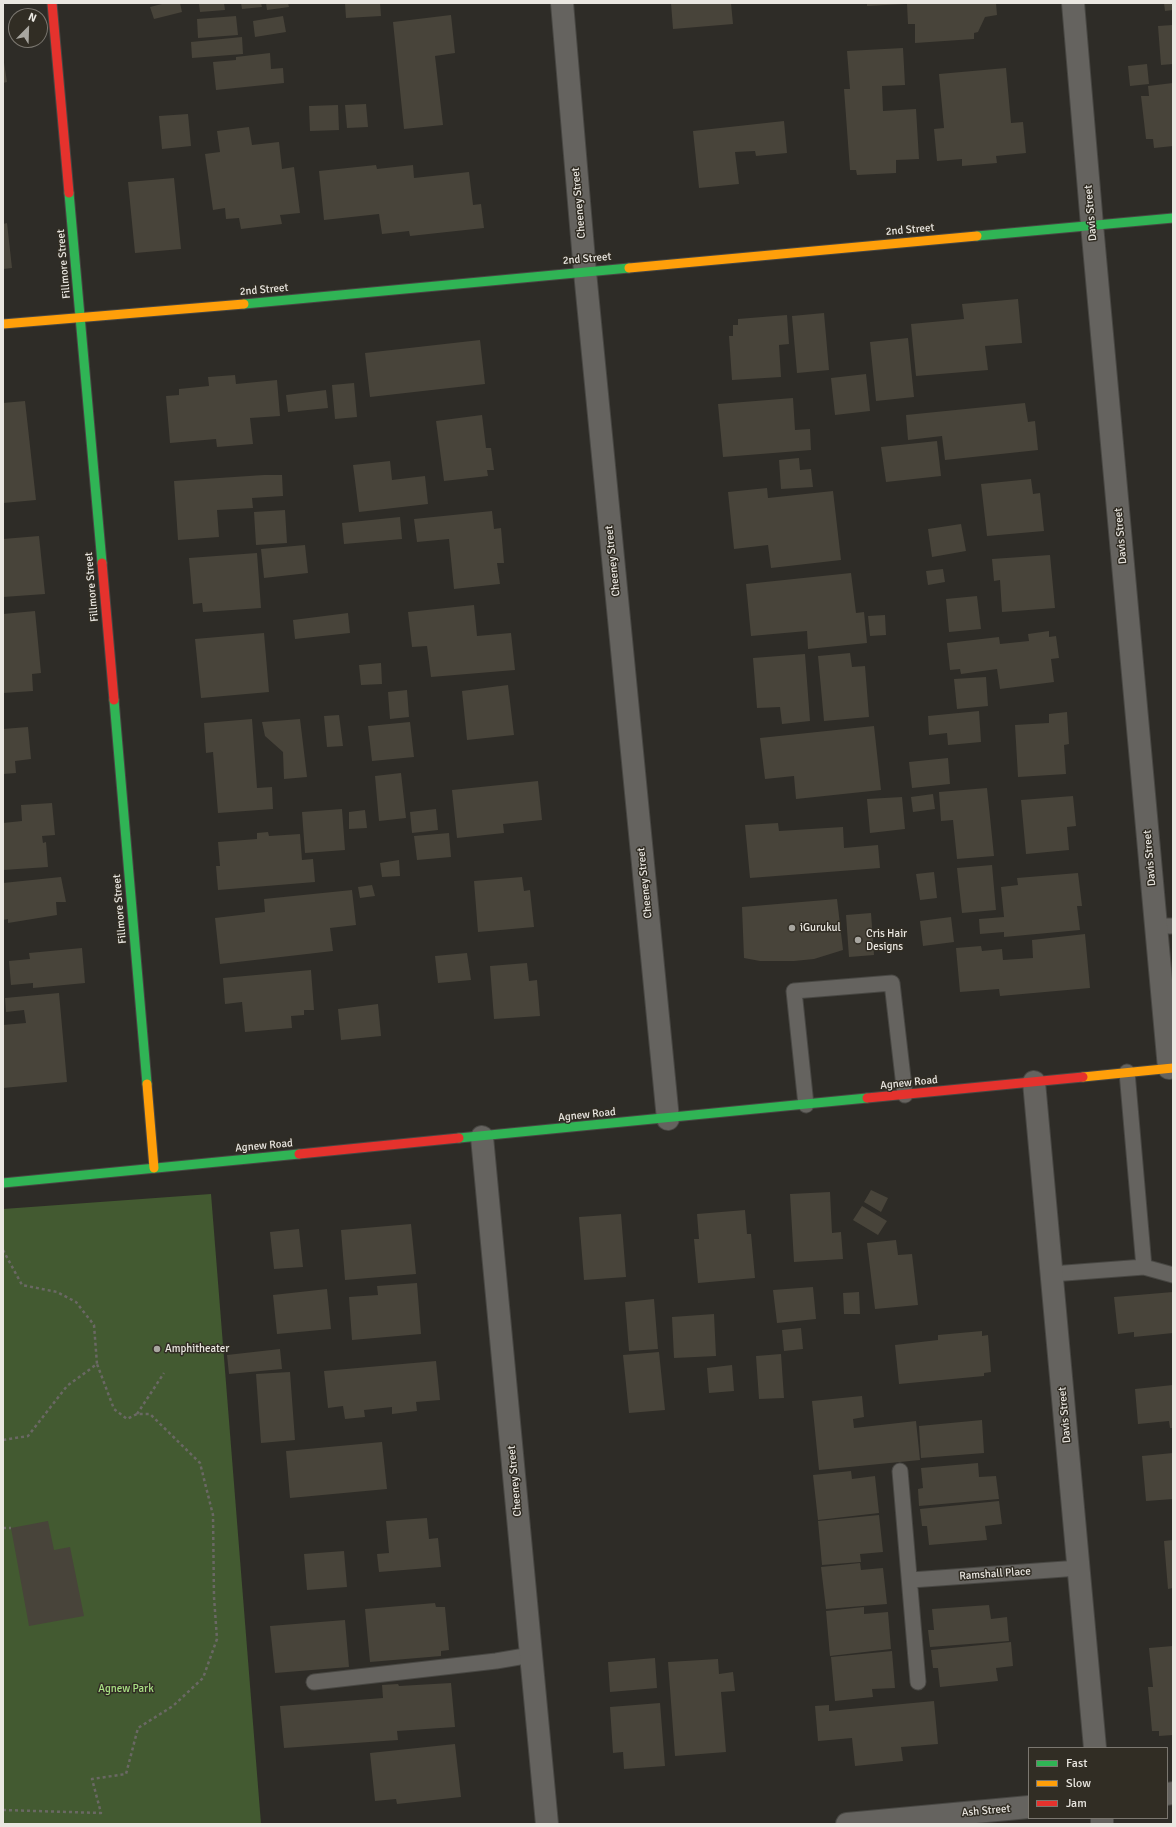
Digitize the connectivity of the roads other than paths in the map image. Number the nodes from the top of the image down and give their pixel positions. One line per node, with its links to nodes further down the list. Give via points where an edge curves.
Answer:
1 (52, 3): 7 (street, Fillmore Street)
2 (562, 3): 6 (street, Cheeney Street)
3 (1074, 3): 5 (street, Davis Street)
4 (1173, 218): 5 (street, 2nd Street)
5 (1092, 225): 6 (street, 2nd Street); 9 (street, Davis Street)
6 (585, 272): 7 (street, 2nd Street); 15 (street, Cheeney Street)
7 (81, 319): 8 (street, 2nd Street); 17 (street, Fillmore Street)
8 (3, 324)
9 (1165, 926): 10 (street, Davis Street)
10 (1171, 1068): 11 (street, Agnew Road)
11 (1127, 1072): 12 (street, Agnew Road); 19 (lane)
12 (1034, 1082): 13 (street, Agnew Road); 20 (street, Davis Street)
13 (905, 1095): 14 (street, Agnew Road); 14 (lane, via 892,983 794,991)
14 (806, 1105): 15 (street, Agnew Road)
15 (668, 1118): 16 (street, Agnew Road)
16 (482, 1137): 17 (street, Agnew Road); 25 (street, Cheeney Street)
17 (154, 1168): 18 (street, Agnew Road)
18 (3, 1183)
19 (1144, 1266): 20 (lane); 21 (lane)
20 (1052, 1274): 23 (street, Davis Street)
21 (1173, 1275)
22 (900, 1471): 24 (lane)
23 (1079, 1568): 24 (lane, Ramshall Place); 28 (street, Davis Street)
24 (910, 1580): 27 (lane)
25 (531, 1654): 26 (lane, via 488,1662); 30 (street, Cheeney Street)
26 (314, 1682)
27 (918, 1682)
28 (1095, 1747)
29 (1028, 1807): 31 (street, Ash Street)
30 (547, 1824)
31 (847, 1824)

